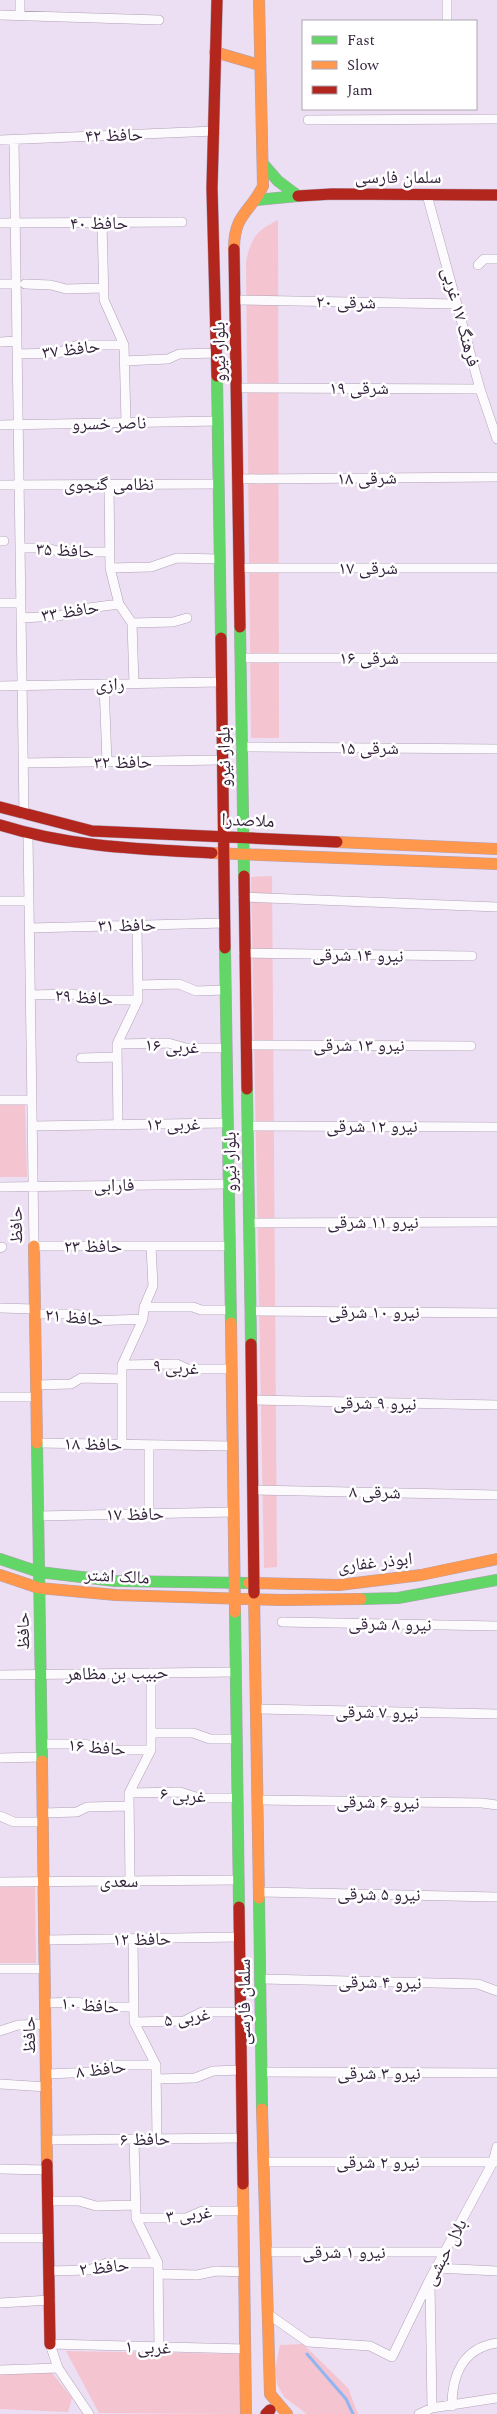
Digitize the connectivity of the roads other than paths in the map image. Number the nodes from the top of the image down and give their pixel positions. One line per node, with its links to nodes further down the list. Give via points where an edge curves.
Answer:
1 (20, 0): 6 (street)
2 (217, 0): 9 (street)
3 (447, 0): 8 (street)
4 (260, 4): 10 (street, بلوار نیرو)
5 (0, 15): 6 (street)
6 (20, 15): 7 (street)
7 (159, 20)
8 (447, 20)
9 (215, 52): 10 (street); 15 (street, بلوار نیرو)
10 (259, 65): 18 (street, بلوار نیرو)
11 (446, 110): 14 (street)
12 (497, 119): 14 (street)
13 (308, 120): 14 (street)
14 (446, 120)
15 (215, 131): 17 (street, حافظ ۴۲); 37 (street, بلوار نیرو, via 212,188)
16 (0, 140): 17 (street, حافظ ۴۲)
17 (14, 140): 25 (street)
18 (264, 165): 21 (street); 22 (street, بلوار نیرو, via 263,186)
19 (427, 195): 20 (street, سلمان فارسی); 21 (street, سلمان فارسی); 33 (street, فرهنگ ۱۷ غربی)
20 (497, 195)
21 (298, 196): 22 (street, سلمان فارسی)
22 (256, 200): 32 (street, بلوار نیرو, via 241,215 234,236)
23 (182, 222): 26 (street, حافظ ۴۰)
24 (0, 223): 25 (street, حافظ ۴۰)
25 (15, 223): 26 (street, حافظ ۴۰); 30 (street)
26 (102, 223): 31 (street)
27 (497, 259): 28 (street, via 484,259)
28 (478, 265)
29 (0, 284): 30 (street)
30 (21, 284): 31 (street, via 66,289); 34 (street)
31 (104, 288): 36 (street, via 104,300)
32 (236, 300): 33 (street, ۲۰ شرقی); 40 (street, بلوار نیرو)
33 (457, 304): 41 (street, فرهنگ ۱۷ غربی)
34 (17, 341): 35 (street); 38 (street)
35 (0, 342)
36 (124, 345): 38 (street, حافظ ۳۷, via 78,345 58,353); 39 (street)
37 (217, 353): 39 (street); 42 (street, بلوار نیرو)
38 (17, 354): 45 (street)
39 (124, 361): 43 (street)
40 (237, 388): 41 (street, ۱۹ شرقی); 48 (street, بلوار نیرو)
41 (480, 388): 46 (street, فرهنگ ۱۷ غربی)
42 (218, 421): 43 (street, ناصر خسرو); 49 (street, بلوار نیرو)
43 (126, 423): 45 (street, ناصر خسرو)
44 (0, 425): 45 (street, ناصر خسرو)
45 (18, 425): 50 (street)
46 (497, 439)
47 (497, 477): 48 (street, ۱۸ شرقی)
48 (238, 479): 57 (street, بلوار نیرو)
49 (218, 484): 51 (street, نظامی گنجوی); 55 (street, بلوار نیرو)
50 (19, 485): 51 (street, نظامی گنجوی); 52 (street, نظامی گنجوی); 53 (street)
51 (109, 485): 54 (street)
52 (0, 486)
53 (20, 548): 54 (street, حافظ ۳۵); 60 (street)
54 (110, 552): 56 (street)
55 (219, 559): 56 (street, via 177,558 151,567); 67 (street, بلوار نیرو)
56 (110, 568): 61 (street)
57 (239, 568): 58 (street, ۱۷ شرقی); 65 (street, بلوار نیرو)
58 (497, 568)
59 (0, 603): 60 (street)
60 (21, 604): 62 (street)
61 (119, 604): 62 (street, حافظ ۳۳, via 81,609 60,616); 64 (street)
62 (21, 618): 71 (street)
63 (187, 618): 64 (street, via 173,622)
64 (132, 622): 69 (street)
65 (240, 658): 66 (street, ۱۶ شرقی); 72 (street, بلوار نیرو)
66 (497, 658)
67 (221, 682): 69 (street, رازی); 74 (street, بلوار نیرو)
68 (104, 684): 69 (street, رازی); 71 (street, رازی); 75 (street)
69 (134, 684)
70 (0, 686): 71 (street, رازی)
71 (22, 686): 76 (street)
72 (242, 747): 73 (street, ۱۵ شرقی); 82 (street, بلوار نیرو)
73 (497, 749)
74 (222, 760): 75 (street, حافظ ۳۲); 81 (street, بلوار نیرو)
75 (107, 762): 76 (street, حافظ ۳۲)
76 (23, 763): 78 (street)
77 (0, 807): 78 (street, ملاصدرا)
78 (24, 815): 81 (street, ملاصدرا, via 92,831)
79 (0, 825): 80 (street, ملاصدرا)
80 (28, 836): 84 (street, ملاصدرا, via 110,848); 89 (street, حافظ)
81 (223, 836): 82 (street, ملاصدرا); 84 (street, بلوار نیرو)
82 (243, 837): 83 (street, ملاصدرا); 85 (street, بلوار نیرو)
83 (497, 849)
84 (223, 854): 85 (street, ملاصدرا); 91 (street, بلوار نیرو)
85 (243, 856): 86 (street, ملاصدرا); 87 (street, بلوار نیرو)
86 (497, 864)
87 (244, 898): 90 (street); 94 (street, بلوار نیرو)
88 (0, 901): 89 (street)
89 (29, 901): 93 (street, حافظ)
90 (497, 907)
91 (224, 923): 92 (street, حافظ ۳۱); 97 (street, بلوار نیرو)
92 (137, 925): 93 (street, حافظ ۳۱); 96 (street)
93 (30, 928): 98 (street, حافظ)
94 (244, 953): 95 (street, نیرو ۱۴ شرقی); 101 (street, بلوار نیرو)
95 (472, 956)
96 (138, 985): 97 (street, via 180,984 196,991); 99 (street)
97 (225, 990): 103 (street, بلوار نیرو)
98 (31, 995): 99 (street, حافظ ۲۹, via 73,994 91,1000); 107 (street, حافظ)
99 (138, 1000): 100 (street)
100 (117, 1044): 103 (street, ۱۶ غربی, via 168,1042 186,1048); 104 (street)
101 (246, 1045): 102 (street, نیرو ۱۳ شرقی); 111 (street, بلوار نیرو)
102 (472, 1046)
103 (226, 1048): 108 (street, بلوار نیرو)
104 (117, 1057): 105 (street); 109 (street)
105 (81, 1058)
106 (0, 1100): 107 (street)
107 (32, 1100): 110 (street, حافظ)
108 (227, 1123): 109 (street, ۱۲ غربی); 113 (street, بلوار نیرو)
109 (118, 1125): 110 (street, ۱۲ غربی)
110 (32, 1126): 115 (street, حافظ)
111 (246, 1126): 112 (street, نیرو ۱۲ شرقی); 117 (street, بلوار نیرو)
112 (497, 1127)
113 (228, 1184): 115 (street, فارابی); 120 (street, بلوار نیرو)
114 (0, 1186): 115 (street, فارابی)
115 (33, 1186): 118 (street, حافظ)
116 (497, 1222): 117 (street, نیرو ۱۱ شرقی)
117 (249, 1223): 125 (street, بلوار نیرو)
118 (34, 1246): 119 (street, حافظ ۲۳); 124 (street, حافظ)
119 (152, 1246): 120 (street, حافظ ۲۳); 121 (street, via 152,1286)
120 (229, 1246): 123 (street, بلوار نیرو)
121 (144, 1307): 123 (street); 127 (street)
122 (0, 1308): 124 (street, حافظ ۲۱)
123 (230, 1310): 129 (street, بلوار نیرو)
124 (35, 1311): 127 (street, حافظ ۲۱, via 76,1314 92,1321); 131 (street, حافظ)
125 (250, 1311): 126 (street, نیرو ۱۰ شرقی); 133 (street, بلوار نیرو)
126 (497, 1313)
127 (143, 1319): 128 (street)
128 (122, 1365): 129 (street, ۹ غربی, via 177,1364 188,1369); 130 (street)
129 (231, 1369): 138 (street, بلوار نیرو)
130 (122, 1379): 131 (street, via 81,1378 71,1384); 136 (street)
131 (36, 1391): 132 (street); 135 (street, حافظ)
132 (0, 1397)
133 (252, 1400): 134 (street, نیرو ۹ شرقی); 139 (street, بلوار نیرو)
134 (497, 1405)
135 (37, 1443): 136 (street, حافظ ۱۸); 143 (street, حافظ)
136 (122, 1444): 137 (street, حافظ ۱۸)
137 (149, 1445): 138 (street, حافظ ۱۸); 142 (street)
138 (232, 1446): 141 (street, بلوار نیرو)
139 (254, 1490): 140 (street, ۸ شرقی); 150 (street, بلوار نیرو)
140 (497, 1495)
141 (233, 1512): 142 (street, حافظ ۱۷); 149 (street, بلوار نیرو)
142 (149, 1514): 143 (street, حافظ ۱۷)
143 (38, 1516): 146 (street, حافظ)
144 (0, 1559): 146 (street, مالک اشتر)
145 (497, 1559): 150 (street, ابوذر غفاری, via 421,1575 340,1585)
146 (39, 1572): 149 (street, مالک اشتر, via 115,1581); 151 (street, حافظ)
147 (0, 1575): 151 (street, مالک اشتر)
148 (497, 1580): 153 (street, ابوذر غفاری, via 398,1598)
149 (234, 1582): 150 (street, ابوذر غفاری); 152 (street, سلمان فارسی)
150 (255, 1582): 153 (street, سلمان فارسی)
151 (40, 1588): 152 (street, مالک اشتر, via 116,1595); 159 (street, حافظ)
152 (234, 1598): 153 (street, ابوذر غفاری); 156 (street, سلمان فارسی)
153 (256, 1599): 160 (street, سلمان فارسی)
154 (282, 1622): 155 (street, نیرو ۸ شرقی)
155 (497, 1626)
156 (235, 1672): 157 (street, حبیب بن مظاهر); 163 (street, سلمان فارسی)
157 (151, 1673): 159 (street, حبیب بن مظاهر); 162 (street)
158 (0, 1674): 159 (street, حبیب بن مظاهر)
159 (41, 1674): 164 (street, حافظ)
160 (258, 1709): 161 (street, نیرو ۷ شرقی); 170 (street, سلمان فارسی)
161 (497, 1714)
162 (151, 1733): 163 (street, via 193,1733 210,1739); 165 (street)
163 (236, 1739): 169 (street, سلمان فارسی)
164 (42, 1744): 165 (street, حافظ ۱۶, via 85,1744 99,1750); 166 (street, حافظ)
165 (151, 1750): 168 (street)
166 (42, 1757): 167 (street); 174 (street, حافظ)
167 (0, 1758)
168 (129, 1793): 169 (street, ۶ غربی, via 180,1792 200,1798); 172 (street)
169 (237, 1798): 175 (street, سلمان فارسی)
170 (259, 1800): 171 (street, نیرو ۶ شرقی); 179 (street, سلمان فارسی)
171 (497, 1805)
172 (129, 1806): 174 (street, via 87,1807 77,1812); 176 (street)
173 (0, 1816): 174 (street, via 14,1822)
174 (43, 1817): 178 (street, حافظ)
175 (238, 1880): 176 (street, سعدی); 181 (street, سلمان فارسی)
176 (130, 1881): 178 (street, سعدی)
177 (0, 1882): 178 (street, سعدی)
178 (44, 1882): 183 (street, حافظ)
179 (261, 1892): 180 (street, نیرو ۵ شرقی); 186 (street, سلمان فارسی)
180 (497, 1897)
181 (239, 1936): 182 (street, حافظ ۱۲); 190 (street, سلمان فارسی)
182 (133, 1939): 183 (street, حافظ ۱۲); 189 (street)
183 (45, 1940): 184 (street, حافظ)
184 (45, 1968): 185 (street); 188 (street, حافظ)
185 (0, 1969)
186 (262, 1979): 187 (street, نیرو ۴ شرقی, via 478,1984); 196 (street, سلمان فارسی)
187 (497, 1991)
188 (46, 2002): 189 (street, حافظ ۱۰); 192 (street, حافظ)
189 (134, 2007): 191 (street)
190 (240, 2012): 191 (street, ۵ غربی, via 202,2012 184,2021); 195 (street, سلمان فارسی)
191 (134, 2022): 194 (street)
192 (46, 2024): 193 (street, via 18,2025); 198 (street, حافظ)
193 (0, 2031)
194 (156, 2065): 198 (street, حافظ ۸, via 108,2065 95,2072); 199 (street)
195 (241, 2070): 199 (street, via 213,2071 196,2078); 202 (street, سلمان فارسی)
196 (262, 2072): 197 (street, نیرو ۳ شرقی); 207 (street, سلمان فارسی)
197 (497, 2073)
198 (47, 2074): 201 (street, حافظ)
199 (156, 2079): 204 (street)
200 (0, 2084): 201 (street)
201 (47, 2087): 205 (street, حافظ)
202 (242, 2138): 204 (street, حافظ ۶); 213 (street, سلمان فارسی)
203 (134, 2139): 204 (street, حافظ ۶); 205 (street, حافظ ۶); 212 (street)
204 (157, 2139)
205 (48, 2140): 210 (street, حافظ)
206 (497, 2147): 208 (street, بلال حبشی)
207 (263, 2162): 208 (street, نیرو ۲ شرقی); 217 (street, سلمان فارسی)
208 (495, 2162): 218 (street, بلال حبشی)
209 (0, 2169): 210 (street)
210 (48, 2170): 211 (street, حافظ)
211 (48, 2201): 212 (street, via 79,2200 96,2206); 216 (street, حافظ)
212 (136, 2205): 214 (street)
213 (243, 2211): 214 (street, ۳ غربی, via 202,2211 186,2218); 223 (street, سلمان فارسی)
214 (136, 2218): 219 (street)
215 (0, 2238): 216 (street)
216 (49, 2238): 221 (street, حافظ)
217 (266, 2252): 218 (street, نیرو ۱ شرقی); 228 (street, سلمان فارسی)
218 (445, 2252): 220 (street, بلال حبشی)
219 (158, 2264): 221 (street, حافظ ۲, via 107,2264 89,2270); 224 (street)
220 (436, 2268): 222 (street); 225 (street, بلال حبشی)
221 (49, 2271): 226 (street, حافظ)
222 (497, 2271)
223 (244, 2272): 224 (street); 232 (street, سلمان فارسی)
224 (158, 2274): 231 (street)
225 (430, 2281): 228 (street, بلال حبشی, via 392,2357 370,2346 308,2342); 238 (street)
226 (50, 2300): 227 (street); 230 (street, حافظ)
227 (0, 2303)
228 (268, 2314): 235 (street, سلمان فارسی)
229 (497, 2343): 237 (street, via 472,2354 459,2368 452,2386)
230 (50, 2344): 231 (street, ۱ غربی); 233 (street, حافظ)
231 (159, 2347): 232 (street, ۱ غربی)
232 (245, 2349): 239 (street, سلمان فارسی)
233 (58, 2368): 234 (street); 241 (street, حافظ)
234 (0, 2370)
235 (270, 2394): 240 (street, سلمان فارسی); 242 (street)
236 (497, 2398): 237 (street)
237 (452, 2406): 238 (street)
238 (432, 2408): 243 (street)
239 (248, 2412)
240 (269, 2413)
241 (89, 2414)
242 (287, 2414)
243 (419, 2414)

